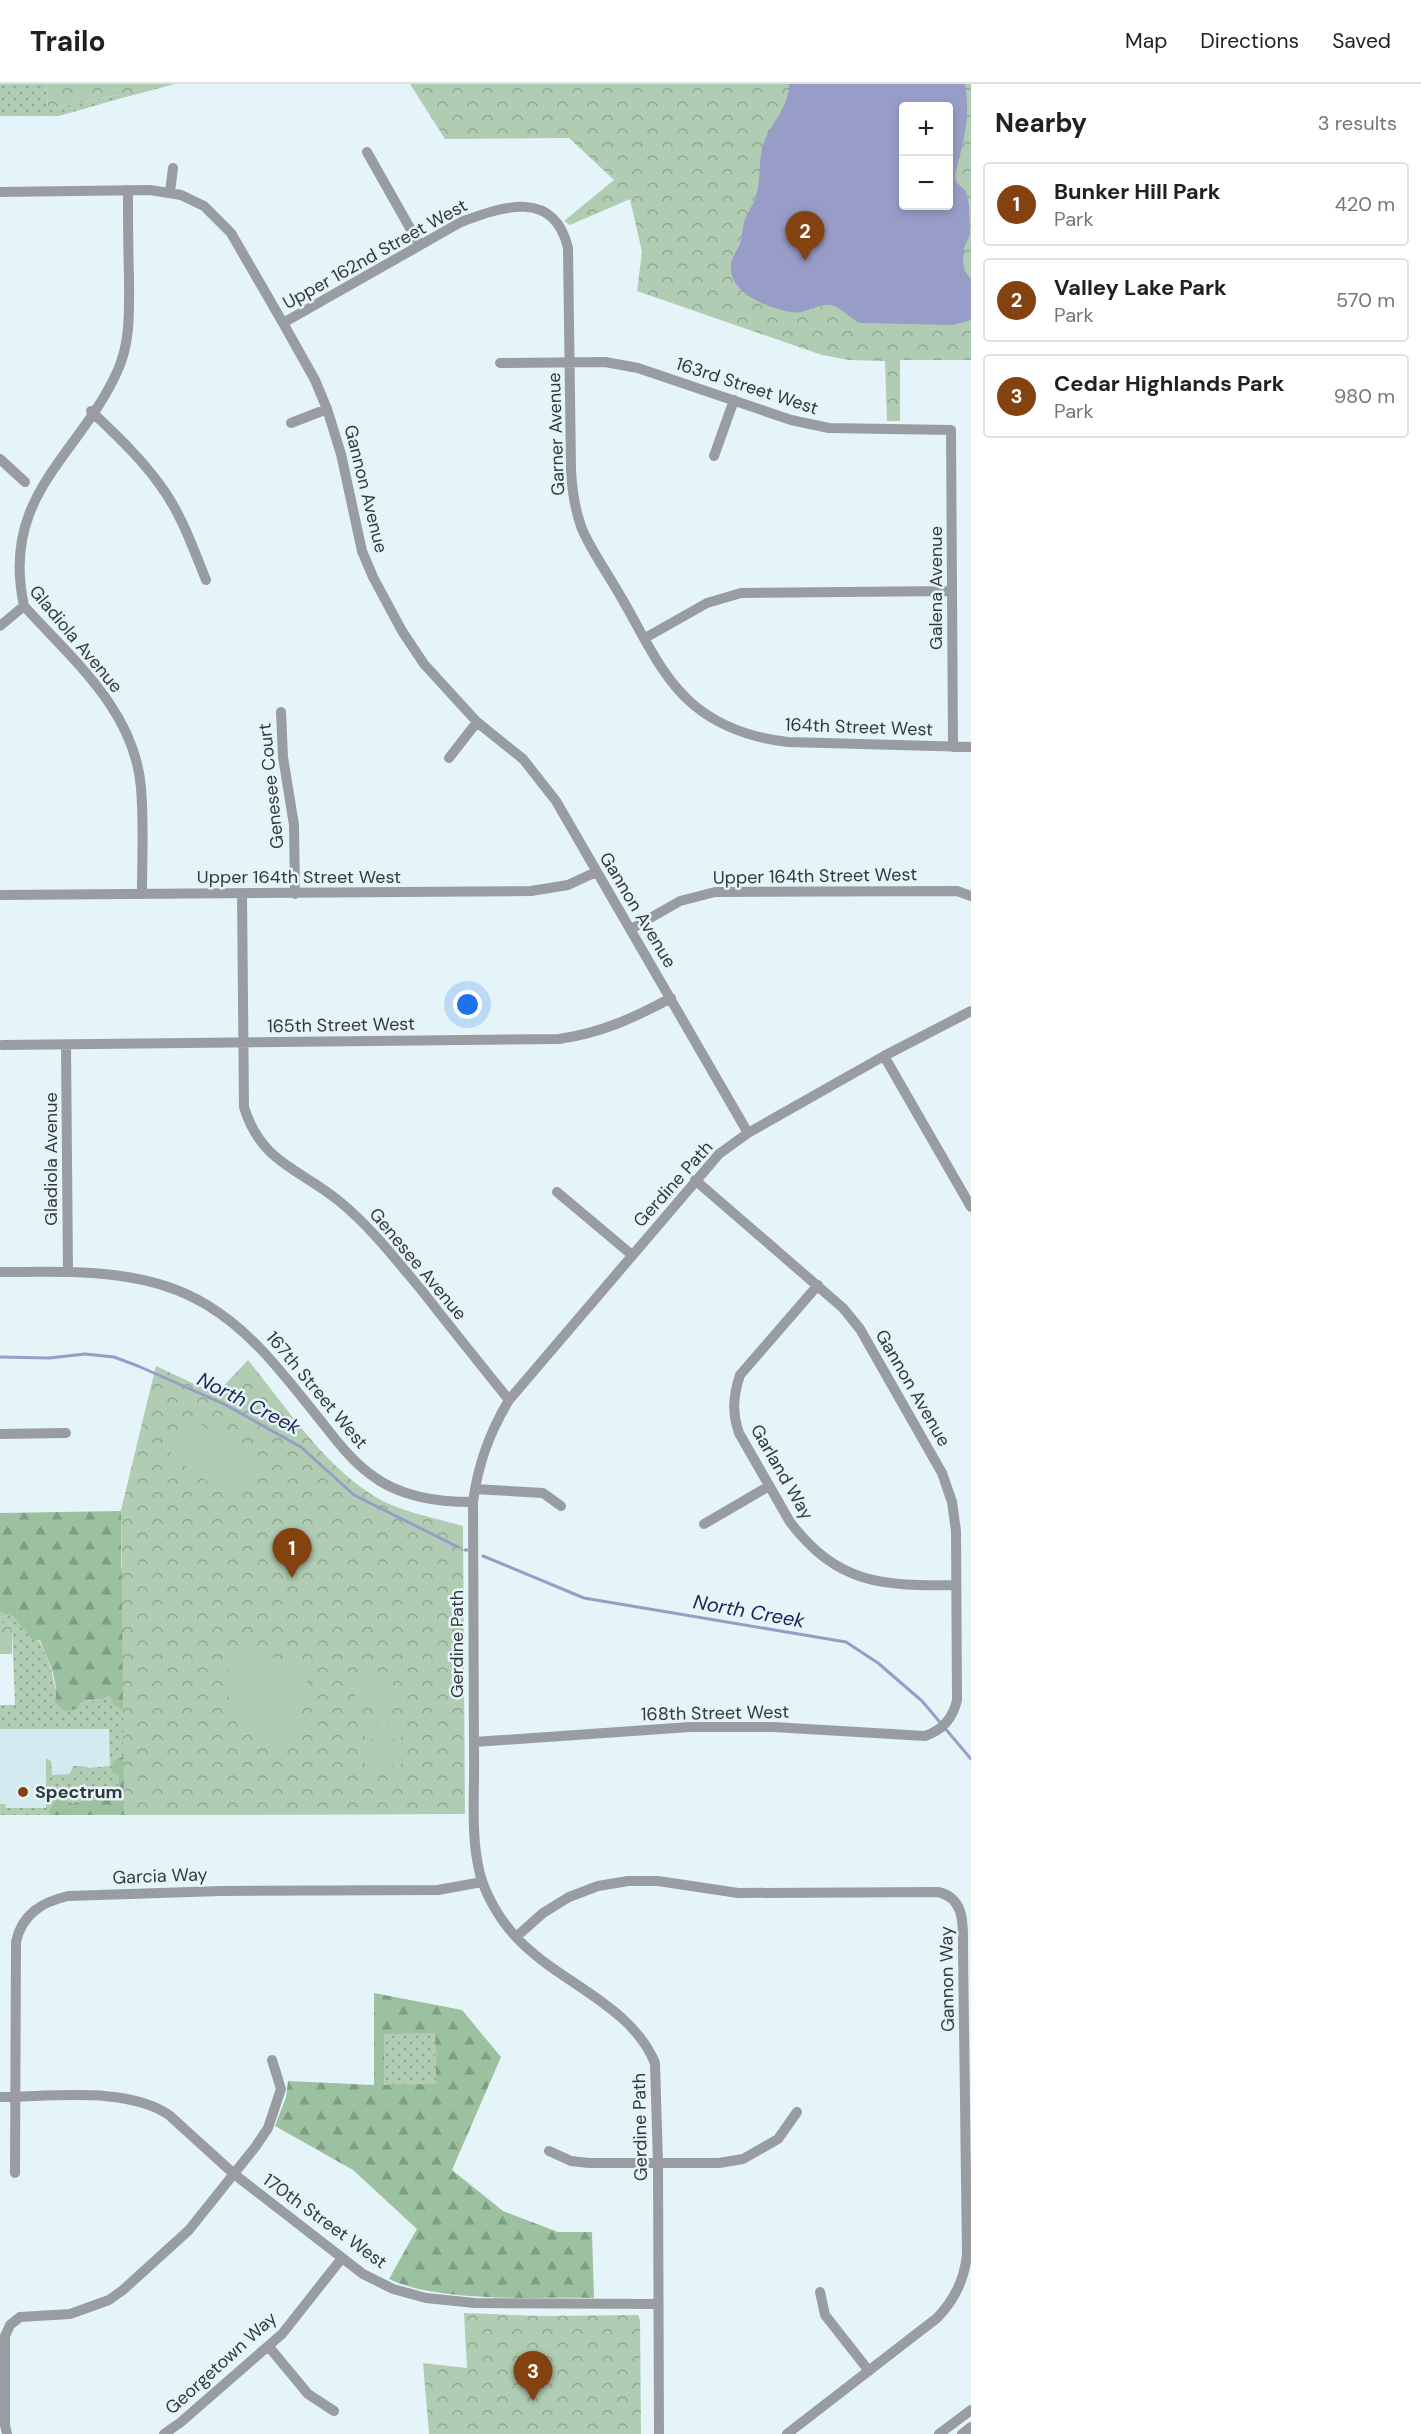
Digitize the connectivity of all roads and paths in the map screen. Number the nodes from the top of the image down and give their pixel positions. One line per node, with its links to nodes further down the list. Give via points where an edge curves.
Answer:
1 (366, 152): 7 (street)
2 (173, 168): 5 (street)
3 (128, 190): 4 (street, Gannon Avenue); 5 (street, Gannon Avenue); 13 (street, via 127,342 117,372)
4 (0, 192)
5 (170, 192): 8 (street, Gannon Avenue, via 204,206 223,223)
6 (552, 216): 7 (street, Upper 162nd Street West, via 530,207 492,211 460,222); 9 (street, Garner Avenue, via 561,226 568,248)
7 (419, 244): 8 (street, Upper 162nd Street West)
8 (283, 323): 12 (street, Gannon Avenue)
9 (570, 362): 10 (street, 163rd Street West); 11 (street, 163rd Street West, via 605,362 639,368); 25 (street, Garner Avenue, via 571,470 576,511 591,545)
10 (500, 363)
11 (734, 400): 15 (street, 163rd Street West, via 791,420 829,428); 16 (street)
12 (327, 409): 14 (street, Gannon Avenue); 27 (street, Gannon Avenue, via 362,551 373,577 424,664)
13 (91, 411): 17 (street); 20 (street, via 129,447 161,486)
14 (291, 423)
15 (951, 430): 22 (street, Galena Avenue)
16 (714, 456)
17 (47, 458)
18 (0, 459): 19 (street)
19 (26, 481)
20 (206, 580)
21 (10, 583): 23 (street, Gladiola Avenue)
22 (952, 591): 25 (street, via 741,593 707,603); 29 (street, Galena Avenue)
23 (24, 606): 24 (street); 33 (street, Gladiola Avenue, via 105,695 130,740 141,789)
24 (0, 626)
25 (645, 638): 28 (street, Garner Avenue, via 671,683 682,694 716,721)
26 (280, 712): 35 (street, Genesee Court, via 294,825)
27 (477, 722): 31 (street); 32 (street, Gannon Avenue, via 523,759 542,781)
28 (746, 734): 29 (street, 164th Street West, via 788,742)
29 (953, 747): 30 (street, 164th Street West)
30 (971, 747)
31 (449, 758)
32 (596, 872): 35 (street, Upper 164th Street West, via 568,885 531,891); 38 (street, Gannon Avenue)
33 (142, 894): 34 (street, Upper 164th Street West); 36 (street, Upper 164th Street West)
34 (242, 894): 35 (street, Upper 164th Street West); 41 (street, Genesee Avenue)
35 (295, 894)
36 (0, 895)
37 (971, 896): 38 (street, Upper 164th Street West, via 957,891 715,892 680,902)
38 (632, 929): 39 (street, Gannon Avenue)
39 (671, 998): 41 (street, 165th Street West, via 616,1026 559,1040); 45 (street, Gannon Avenue)
40 (971, 1011): 44 (street, Gerdine Path)
41 (243, 1043): 43 (street, 165th Street West); 53 (street, Genesee Avenue, via 244,1107 259,1141 275,1158 338,1200 376,1234)
42 (2, 1045): 43 (street, 165th Street West)
43 (66, 1045): 51 (street, Gladiola Avenue)
44 (884, 1056): 45 (street, Gerdine Path); 48 (street)
45 (748, 1133): 46 (street, Gerdine Path, via 719,1154)
46 (695, 1180): 49 (street, Gerdine Path); 52 (street, Gannon Avenue)
47 (557, 1192): 49 (street)
48 (971, 1207)
49 (632, 1255): 53 (street, Gerdine Path)
50 (0, 1272): 51 (street, 167th Street West)
51 (68, 1272): 58 (street, 167th Street West, via 104,1272 138,1278 206,1304 261,1347 344,1451 370,1475 418,1497)
52 (818, 1285): 56 (street, Garland Way, via 740,1375 735,1391 734,1419 739,1433); 61 (street, Gannon Avenue, via 860,1329 942,1473 954,1515)
53 (509, 1400): 57 (street, Gerdine Path, via 486,1445)
54 (66, 1433): 55 (street)
55 (0, 1434)
56 (769, 1486): 60 (street); 61 (street, Garland Way, via 800,1535 828,1561 847,1572 896,1585)
57 (475, 1489): 58 (street, Gerdine Path); 59 (street, via 543,1493)
58 (473, 1502): 63 (street, Gerdine Path)
59 (561, 1506)
60 (704, 1524)
61 (956, 1585): 62 (street, Gannon Avenue, via 957,1700)
62 (951, 1718): 63 (street, 168th Street West, via 934,1733 917,1736 773,1727 690,1727)
63 (474, 1742): 64 (street, Gerdine Path, via 476,1852)
64 (482, 1882): 65 (street, Gerdine Path); 68 (street, Garcia Way, via 438,1890 220,1890 68,1896 48,1901 27,1917 16,1942)
65 (516, 1937): 71 (street, Gerdine Path, via 629,2024 650,2049 657,2075); 78 (street, Gannon Way, via 543,1913 569,1898 598,1886 628,1881 658,1881 738,1893 938,1892 957,1903 962,1916 965,2269 946,2308)
66 (273, 2060): 73 (street, via 281,2089 277,2107 262,2137)
67 (0, 2097): 68 (street, 170th Street West)
68 (14, 2097): 72 (street, Garcia Way); 73 (street, 170th Street West, via 117,2097 143,2102 169,2115)
69 (797, 2112): 71 (street, via 778,2139 743,2159)
70 (549, 2151): 71 (street, via 571,2161)
71 (658, 2164): 76 (street, Gerdine Path)
72 (15, 2173)
73 (234, 2174): 74 (street, 170th Street West); 82 (street, via 189,2230 109,2300 70,2314 20,2317 10,2325 5,2336)
74 (342, 2258): 76 (street, 170th Street West, via 377,2282 426,2298 504,2304); 77 (street, Georgetown Way)
75 (820, 2292): 78 (street, via 825,2315)
76 (658, 2304): 84 (street, Gerdine Path)
77 (269, 2347): 80 (street, via 308,2394); 83 (street, Georgetown Way)
78 (869, 2371): 85 (street, Gannon Way)
79 (971, 2410): 86 (street)
80 (334, 2411)
81 (971, 2427): 87 (street)
82 (7, 2434)
83 (164, 2434)
84 (659, 2434)
85 (787, 2434)
86 (939, 2434)
87 (962, 2434)

